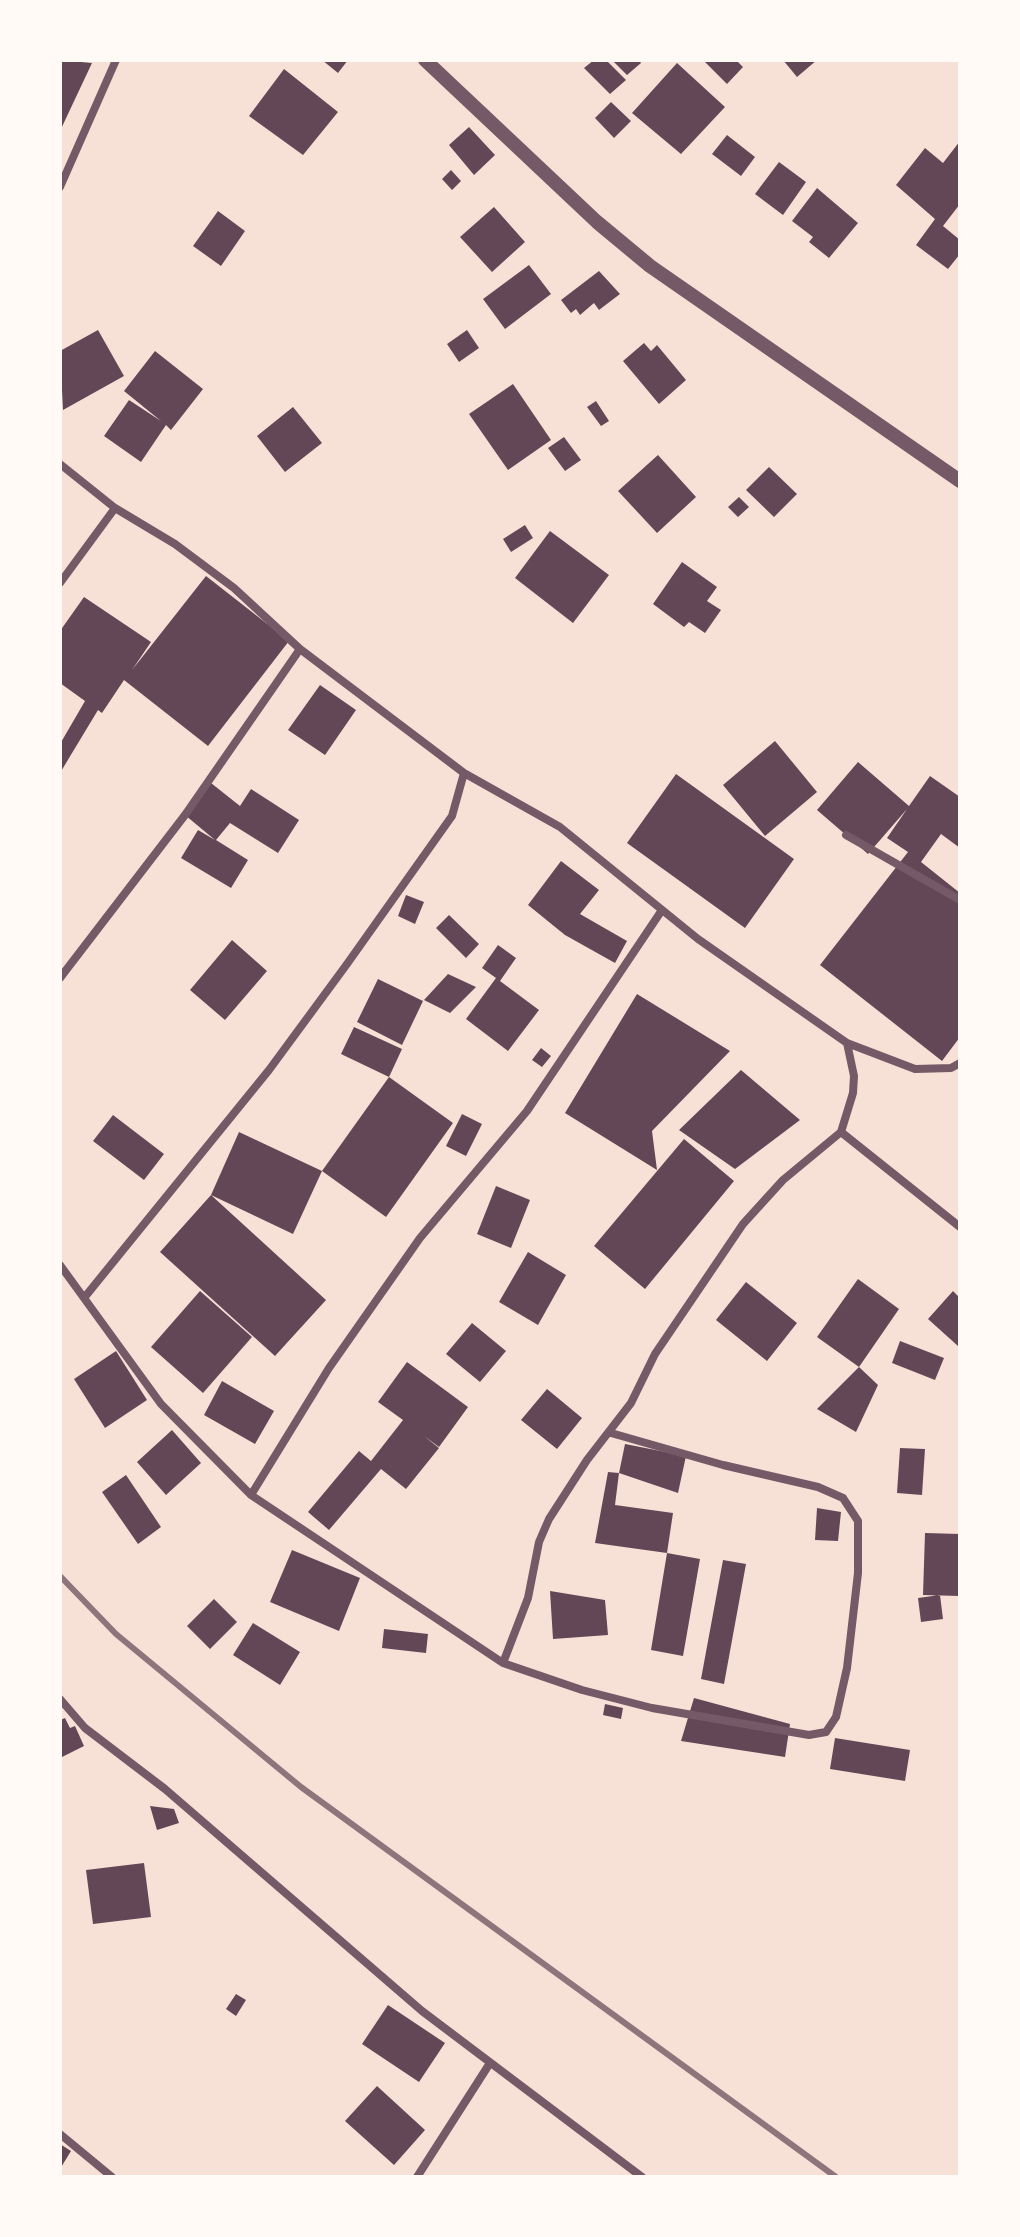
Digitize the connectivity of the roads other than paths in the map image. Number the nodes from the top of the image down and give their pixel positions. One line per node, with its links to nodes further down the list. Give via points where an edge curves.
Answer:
1 (116, 60): 3 (street)
2 (425, 60): 5 (street, via 650,266)
3 (60, 187)
4 (60, 464): 6 (street)
5 (960, 481)
6 (115, 508): 7 (street); 8 (street, via 234,588)
7 (60, 583)
8 (300, 649): 9 (street); 13 (street, via 185,815)
9 (464, 773): 12 (street, via 560,827); 19 (street, via 452,816 347,964 269,1070)
10 (846, 835): 11 (street)
11 (960, 900)
12 (662, 910): 14 (street); 21 (street, via 527,1111 383,1290)
13 (60, 978)
14 (847, 1043): 15 (street, via 915,1069); 16 (street, via 853,1084)
15 (960, 1063)
16 (841, 1132): 17 (street); 20 (street, via 783,1180 743,1224 655,1354)
17 (960, 1227)
18 (60, 1265): 19 (street)
19 (84, 1298): 21 (street, via 161,1404)
20 (611, 1433): 22 (street, via 549,1519 528,1598); 22 (street, via 843,1498 858,1521 858,1573 836,1717 826,1732 809,1735 652,1708)
21 (251, 1495): 22 (street)
22 (503, 1663)
23 (60, 1699): 24 (street, via 85,1728)
24 (490, 2063): 27 (street); 28 (street)
25 (60, 2134): 26 (street)
26 (112, 2177)
27 (417, 2177)
28 (642, 2177)

